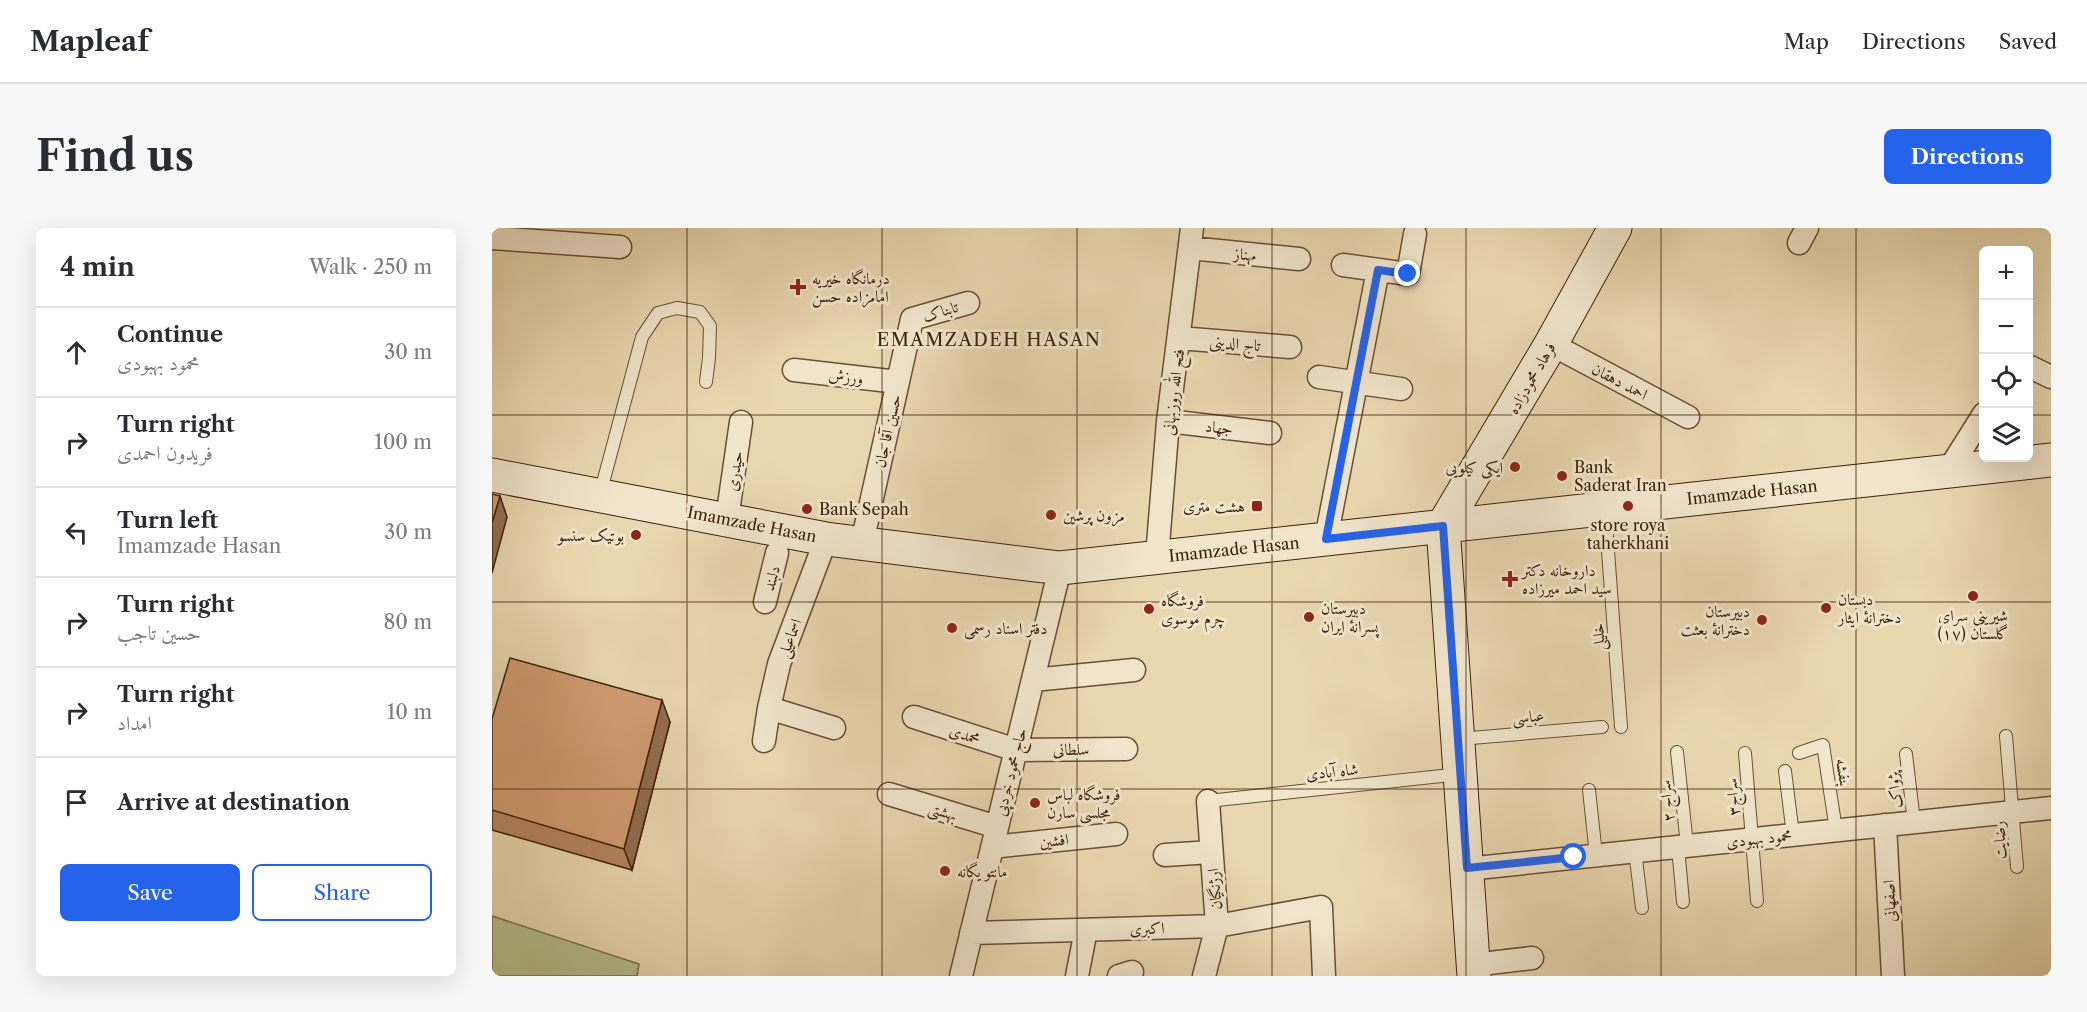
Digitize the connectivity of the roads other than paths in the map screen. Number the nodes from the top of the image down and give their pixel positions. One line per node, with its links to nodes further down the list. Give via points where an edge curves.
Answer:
1 (1605, 231): 12 (main road, فرهاد محمودزاده)
2 (1415, 234): 8 (street, via 1408,274)
3 (492, 238): 5 (street)
4 (1191, 238): 6 (street, مهناز); 11 (street, فتح الله روزبهانی)
5 (620, 247)
6 (1299, 259)
7 (1342, 265): 8 (street)
8 (1378, 270): 20 (street)
9 (968, 303): 10 (street, تابناک)
10 (912, 320): 19 (street, حسین آقا جان)
11 (1179, 338): 13 (street, تاج الدینی); 24 (street, فتح الله روزبهانی)
12 (1551, 344): 22 (street, احمد دهقان); 33 (main road, فرهاد محمودزاده)
13 (1290, 347)
14 (2033, 368): 17 (street)
15 (794, 370): 19 (street, ورزش)
16 (1319, 377): 20 (street)
17 (2051, 377)
18 (706, 382): 30 (lane, via 710,326 700,312 677,308 658,313 642,337)
19 (898, 382): 36 (street, حسین آقا جان)
20 (1357, 383): 21 (street); 35 (street)
21 (1401, 389)
22 (1688, 417)
23 (1979, 421): 28 (street)
24 (1168, 422): 26 (street, جهاد); 38 (street, فتح الله روزبهانی)
25 (741, 423): 32 (street, حیدری)
26 (1270, 433)
27 (2051, 460): 28 (main road, Imamzade Hasan)
28 (1948, 471): 31 (main road, Imamzade Hasan)
29 (492, 475): 30 (main road, Imamzade Hasan)
30 (599, 495): 32 (main road, Imamzade Hasan)
31 (1605, 508): 33 (main road, Imamzade Hasan); 46 (lane, خلیلی)
32 (727, 519): 34 (main road, Imamzade Hasan)
33 (1443, 526): 35 (main road, Imamzade Hasan); 49 (main road)
34 (826, 539): 36 (main road, Imamzade Hasan); 43 (street, اسماعیلی, via 779,664)
35 (1326, 539): 38 (main road, Imamzade Hasan)
36 (862, 543): 39 (main road, Imamzade Hasan)
37 (777, 553): 40 (street, دلبند)
38 (1157, 557): 39 (main road, Imamzade Hasan)
39 (1060, 568): 42 (street, حاج محمود خردپی)
40 (765, 602)
41 (1134, 670): 42 (street)
42 (1033, 680): 52 (street, حاج محمود خردپی)
43 (769, 708): 47 (street); 50 (street, اسماعیلی)
44 (914, 717): 52 (street, محمدی)
45 (1602, 727): 49 (lane, عباسی)
46 (1621, 727)
47 (834, 728)
48 (2006, 736): 63 (lane, رضایت)
49 (1458, 739): 58 (main road)
50 (764, 741)
51 (1126, 749): 52 (street, سلطانی)
52 (1016, 750): 69 (street, حاج محمود خردپی)
53 (1677, 752): 71 (lane, سراج ۲)
54 (1745, 753): 70 (lane, سراج۳)
55 (1798, 753): 66 (lane, بنفشه, via 1823,745)
56 (1906, 754): 64 (lane, پژواک)
57 (1785, 771): 68 (lane)
58 (1461, 774): 61 (lane, شاه آبادی); 77 (main road)
59 (1589, 790): 75 (lane)
60 (889, 794): 69 (street, بهشتی)
61 (1208, 801): 73 (street, ارژنگیان)
62 (2051, 808): 63 (street, محمود بهبودی)
63 (2013, 812): 64 (street, محمود بهبودی); 76 (lane, رضایت)
64 (1914, 822): 65 (street, محمود بهبودی)
65 (1885, 825): 66 (street, محمود بهبودی); 90 (street, اصفهانی)
66 (1836, 830): 68 (street, محمود بهبودی)
67 (1116, 834): 69 (street, افشین)
68 (1793, 835): 70 (street, محمود بهبودی)
69 (995, 837): 83 (street, حاج محمود خردپی)
70 (1752, 839): 71 (street, محمود بهبودی); 78 (lane, سراج۳)
71 (1683, 846): 72 (street, محمود بهبودی); 79 (lane, سراج ۲)
72 (1635, 851): 75 (street, محمود بهبودی); 80 (lane)
73 (1211, 852): 74 (street); 81 (street, ارژنگیان)
74 (1165, 855)
75 (1596, 855): 77 (street, محمود بهبودی)
76 (2017, 867)
77 (1467, 868): 85 (main road)
78 (1757, 901)
79 (1683, 902)
80 (1642, 908)
81 (1217, 926): 82 (street, اکبری); 88 (street, ارژنگیان); 89 (street, اکبری, via 1321,907)
82 (1086, 930): 83 (street, اکبری); 87 (street)
83 (971, 933): 86 (street, حاج محمود خردپی)
84 (1532, 958): 85 (street)
85 (1473, 970)
86 (961, 976)
87 (1077, 976)
88 (1204, 976)
89 (1324, 976)
90 (1893, 976)

